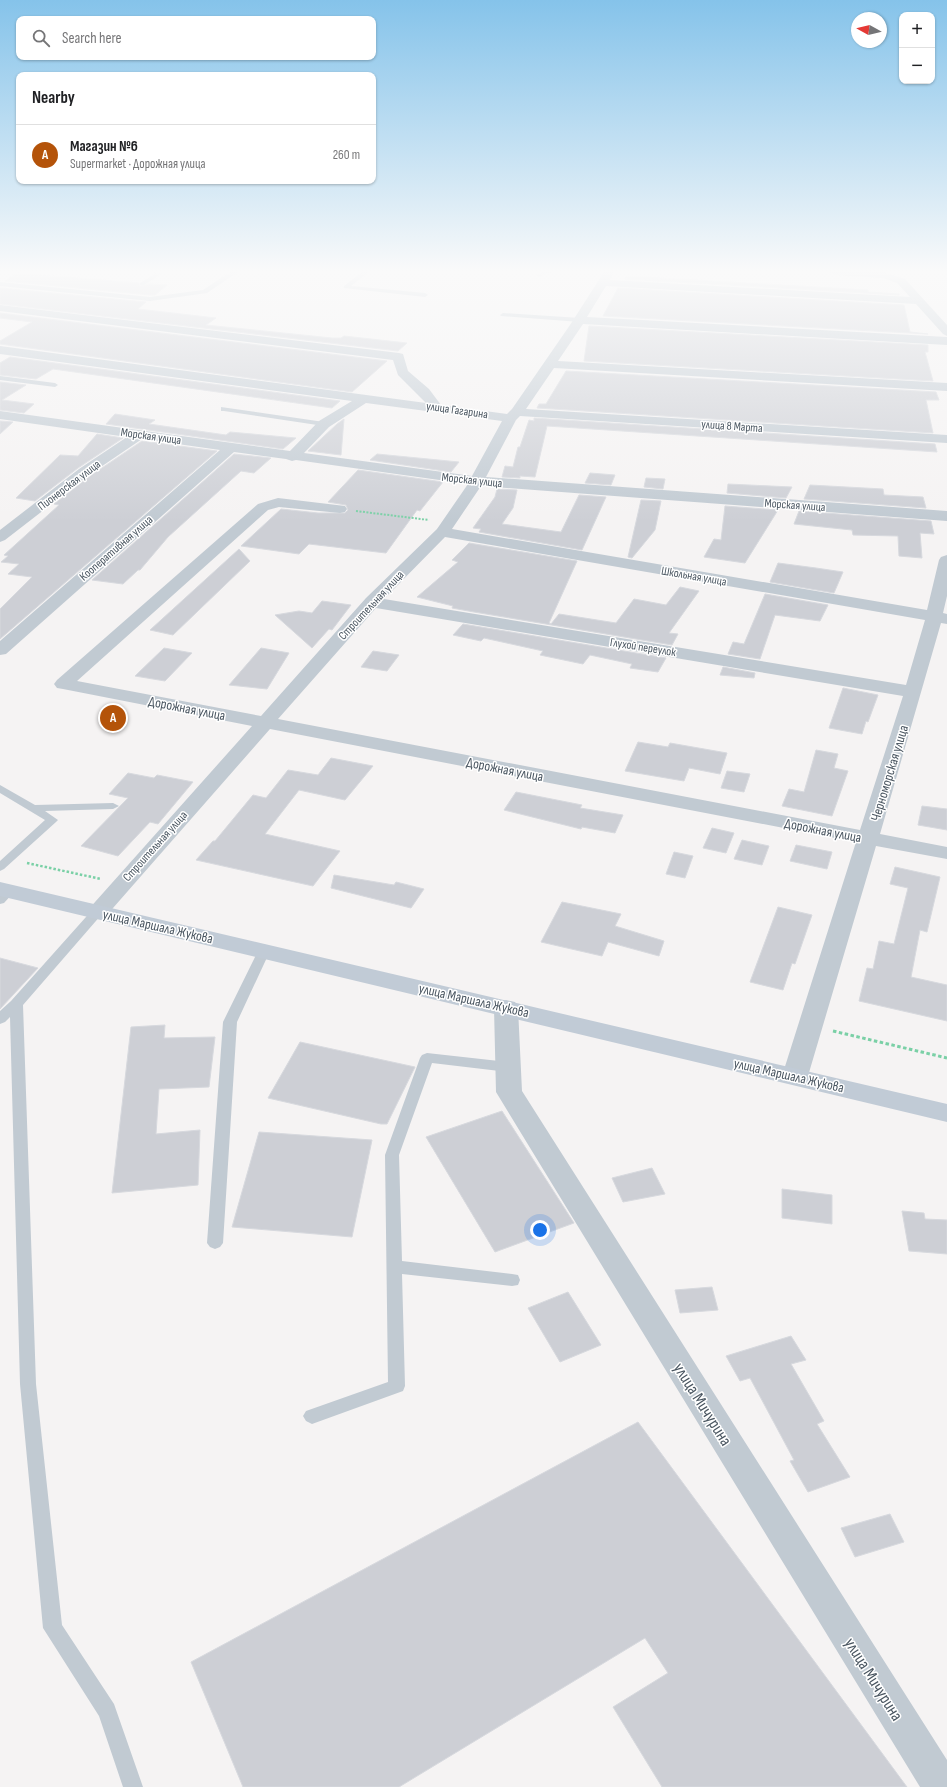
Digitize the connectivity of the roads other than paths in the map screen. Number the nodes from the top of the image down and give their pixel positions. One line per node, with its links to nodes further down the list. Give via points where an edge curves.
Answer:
1 (41, 355): 8 (street, улица Гагарина)
2 (386, 355): 9 (street, via 399,357 402,372)
3 (557, 355): 4 (street, Строительная улица)
4 (551, 364): 7 (street); 12 (street, Строительная улица)
5 (0, 378): 6 (lane)
6 (55, 385)
7 (947, 388)
8 (365, 398): 9 (street, улица Гагарина); 13 (street)
9 (437, 408): 12 (street, улица Гагарина)
10 (224, 410): 13 (lane)
11 (0, 415): 14 (street, Морская улица)
12 (514, 415): 15 (street, улица 8 Марта); 18 (street, Строительная улица)
13 (324, 424): 17 (street)
14 (138, 435): 16 (street, Морская улица); 22 (street, Пионерская улица, via 84,472)
15 (947, 439)
16 (231, 447): 17 (street, Морская улица); 26 (street, Кооперативная улица)
17 (292, 457): 18 (street, Морская улица)
18 (477, 481): 20 (street, Морская улица); 21 (street, Строительная улица)
19 (340, 509): 28 (street, Дорожная улица, via 278,502 263,507 63,684)
20 (947, 516)
21 (446, 527): 24 (street, Строительная улица); 25 (street, Школьная улица)
22 (0, 537)
23 (947, 560): 25 (street, Черноморская улица)
24 (372, 602): 27 (street, Глухой переулок); 28 (street, Строительная улица)
25 (940, 618): 27 (street, Черноморская улица)
26 (0, 650)
27 (913, 692): 32 (street, Черноморская улица)
28 (264, 723): 32 (street, Дорожная улица); 36 (street, Строительная улица)
29 (0, 788): 31 (lane)
30 (113, 806): 31 (lane)
31 (31, 808): 34 (lane, via 52,820)
32 (869, 838): 33 (street, Дорожная улица); 42 (street, Черноморская улица)
33 (947, 853)
34 (4, 863)
35 (3, 893): 36 (main road, улица Маршала Жукова)
36 (98, 911): 37 (main road, улица Маршала Жукова); 38 (lane)
37 (264, 951): 39 (main road, улица Маршала Жукова); 44 (lane, via 230,1022)
38 (16, 1004): 40 (lane); 48 (lane, via 28,1384 52,1628 107,1711)
39 (506, 1008): 41 (street, улица Мичурина); 42 (main road, улица Маршала Жукова)
40 (0, 1019)
41 (508, 1067): 45 (lane, via 427,1058 392,1155); 49 (street, улица Мичурина, via 508,1092)
42 (795, 1076): 43 (main road, улица Маршала Жукова)
43 (947, 1113)
44 (215, 1243)
45 (395, 1266): 46 (lane); 47 (lane, via 397,1386)
46 (512, 1280)
47 (312, 1416)
48 (133, 1787)
49 (942, 1787)

